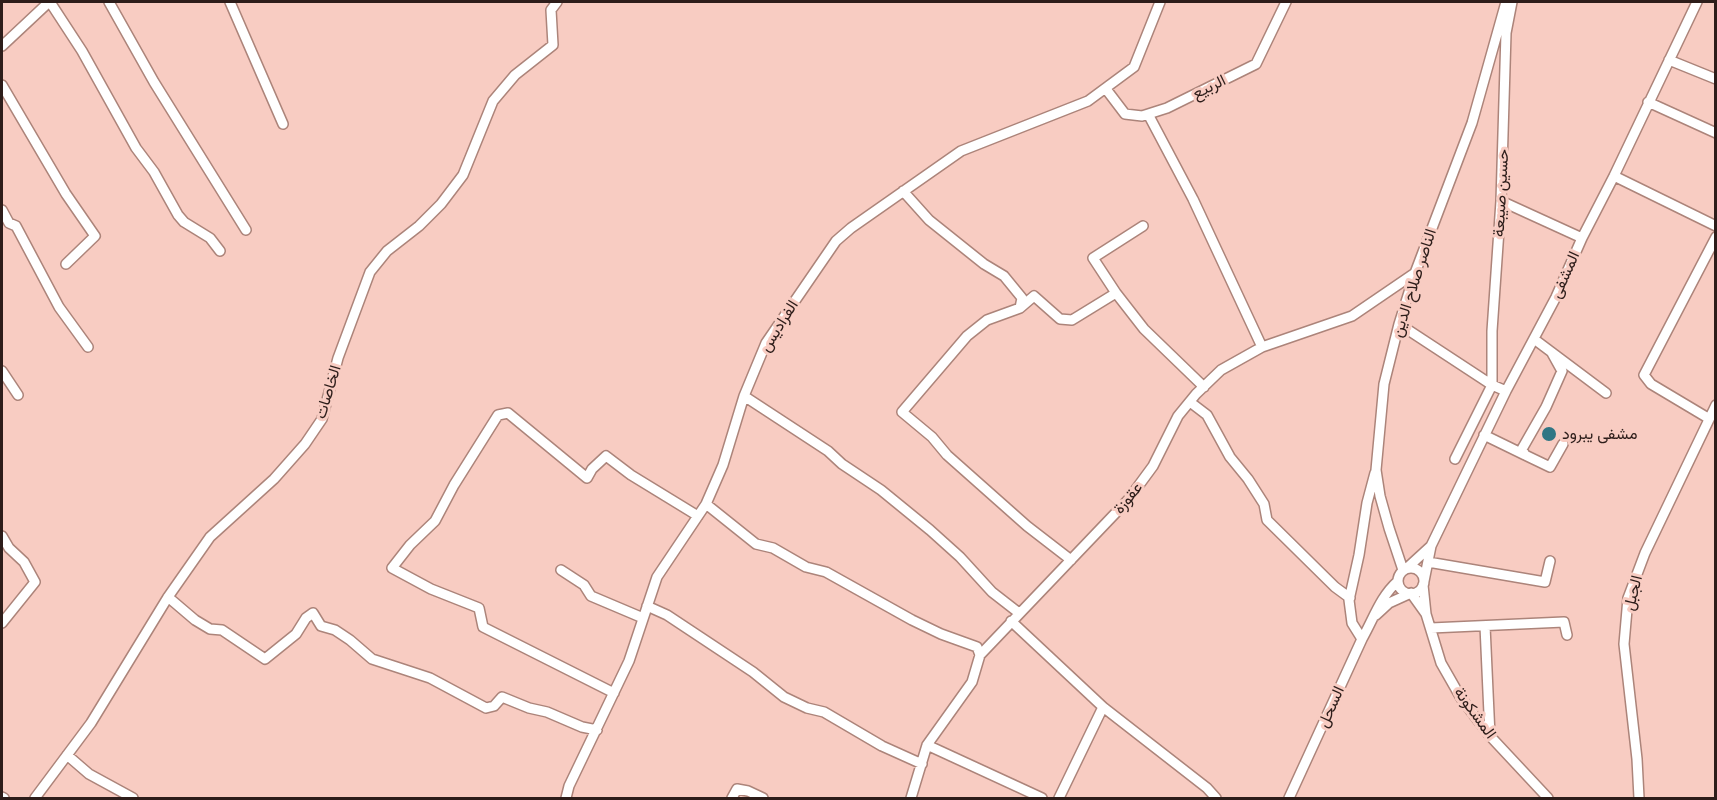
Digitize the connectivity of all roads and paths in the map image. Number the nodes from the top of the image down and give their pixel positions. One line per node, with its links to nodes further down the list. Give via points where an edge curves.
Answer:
1 (50, 2): 10 (street); 28 (street, via 178,215 210,238)
2 (109, 2): 25 (street)
3 (230, 2): 17 (street)
4 (557, 2): 65 (street, الخاصات, via 551,10 553,45 515,75 493,101 463,175 441,204 387,251 370,272 338,358 322,419 274,479 210,537)
5 (1160, 2): 14 (street, الفراديس, via 1134,67)
6 (1286, 2): 16 (street, الربيع, via 1256,64)
7 (1506, 2): 30 (street, الناصر صلاح الدين, via 1472,123)
8 (1512, 2): 21 (street, حسين صيبعة, via 1506,33)
9 (1697, 2): 11 (street, المشفى)
10 (2, 46)
11 (1669, 60): 12 (street); 15 (street, المشفى)
12 (1716, 80)
13 (2, 85): 29 (street, via 95,236)
14 (1106, 89): 16 (street, via 1125,114); 20 (street, الفراديس, via 1088,101 961,151)
15 (1648, 102): 18 (street); 19 (street, المشفى)
16 (1148, 114): 36 (street, via 1208,228)
17 (283, 124)
18 (1716, 133)
19 (1614, 176): 24 (street); 27 (street, المشفى)
20 (903, 191): 32 (street, via 929,220 1004,276 1022,298); 44 (street, الفراديس, via 836,241 766,343)
21 (1501, 201): 27 (street); 39 (street, حسين صيبعة)
22 (2, 210): 35 (street, via 9,223 16,226 59,307)
23 (1143, 226): 31 (street, via 1093,258)
24 (1716, 226)
25 (246, 230)
26 (1716, 237): 47 (street, via 1644,375 1651,384)
27 (1582, 238): 34 (street, المشفى)
28 (220, 251)
29 (66, 264)
30 (1415, 273): 33 (street, الناصر صلاح الدين); 36 (street, عقوزة, via 1352,316)
31 (1116, 293): 32 (street, via 1072,320 1060,319 1034,296); 40 (street, via 1144,329)
32 (1020, 308): 57 (street, via 987,320 967,336 902,411 947,455)
33 (1399, 324): 39 (street); 52 (street, الناصر صلاح الدين, via 1384,384)
34 (1534, 339): 37 (street); 41 (street, المشفى)
35 (88, 347)
36 (1262, 347): 40 (street, عقوزة, via 1221,370)
37 (1552, 353): 42 (street); 50 (street, via 1562,371 1522,449)
38 (2, 371): 43 (street)
39 (1492, 385): 41 (street); 51 (street)
40 (1203, 387): 45 (street, عقوزة)
41 (1506, 391): 48 (street, المشفى)
42 (1606, 393)
43 (18, 395)
44 (744, 396): 53 (street, الفراديس, via 723,465); 68 (street, via 881,490)
45 (1190, 402): 57 (street, عقوزة, via 1128,500); 66 (street, via 1207,416 1263,504 1267,520)
46 (1716, 405): 47 (street, الجبل)
47 (1708, 418): 97 (street, الجبل, via 1628,598 1624,644)
48 (1484, 435): 50 (street); 56 (street, المشفى)
49 (1563, 444): 50 (street, via 1550,467)
50 (1525, 455)
51 (1455, 459)
52 (1376, 470): 60 (street, الناصر صلاح الدين, via 1397,556); 66 (street, via 1366,503)
53 (706, 504): 54 (street, الفراديس); 78 (street, via 756,544 826,572 912,620 977,647)
54 (698, 516): 67 (street, الفراديس, via 657,577); 79 (street, via 606,456 587,478 508,413 498,415 435,521 392,568 479,608 483,627)
55 (2, 536): 73 (street, via 24,561 35,582)
56 (1431, 546): 59 (street); 60 (street)
57 (1071, 560): 68 (street, عقوزة)
58 (1550, 561): 59 (street, via 1545,582)
59 (1428, 562): 63 (street)
60 (1405, 569): 62 (street); 63 (street, via 1419,570)
61 (561, 570): 71 (street, via 584,585 591,597)
62 (1398, 581): 64 (street, via 1401,589); 70 (street, السحل, via 1380,602)
63 (1424, 583): 64 (street, via 1420,590); 69 (street)
64 (1411, 593): 69 (street); 70 (street, via 1389,603)
65 (168, 597): 81 (street, via 195,620 222,630 265,659 296,634 313,612 321,626 342,635 372,658 430,678 486,708 502,697 582,728); 84 (street, الخاصات)
66 (1350, 598): 77 (street, via 1352,622)
67 (647, 606): 71 (street, الفراديس); 85 (street, via 753,672 784,697 824,712)
68 (1019, 613): 72 (street, عقوزة)
69 (1426, 614): 75 (street, المشكونة)
70 (1375, 617): 77 (street, السحل)
71 (643, 618): 79 (street, الفراديس)
72 (1011, 621): 78 (street, عقوزة); 80 (street)
73 (2, 623)
74 (1485, 626): 75 (street); 76 (street, via 1564,622); 82 (street)
75 (1431, 628): 82 (street, المشكونة, via 1441,663)
76 (1567, 634)
77 (1362, 639): 95 (street, السحل)
78 (980, 655): 83 (street, عقوزة, via 972,682)
79 (614, 693): 81 (street, الفراديس)
80 (1103, 706): 93 (street); 94 (street)
81 (597, 730): 88 (street, الفراديس)
82 (1490, 736): 96 (street, المشكونة)
83 (927, 746): 85 (street, عقوزة); 92 (street)
84 (68, 755): 86 (street, الخاصات); 87 (street, via 89,774)
85 (922, 764): 91 (street, عقوزة)
86 (35, 798)
87 (133, 798)
88 (566, 798)
89 (732, 798): 90 (street, via 737,789)
90 (763, 798)
91 (911, 798)
92 (1042, 798)
93 (1059, 798)
94 (1216, 798)
95 (1289, 798)
96 (1548, 798)
97 (1639, 798)

